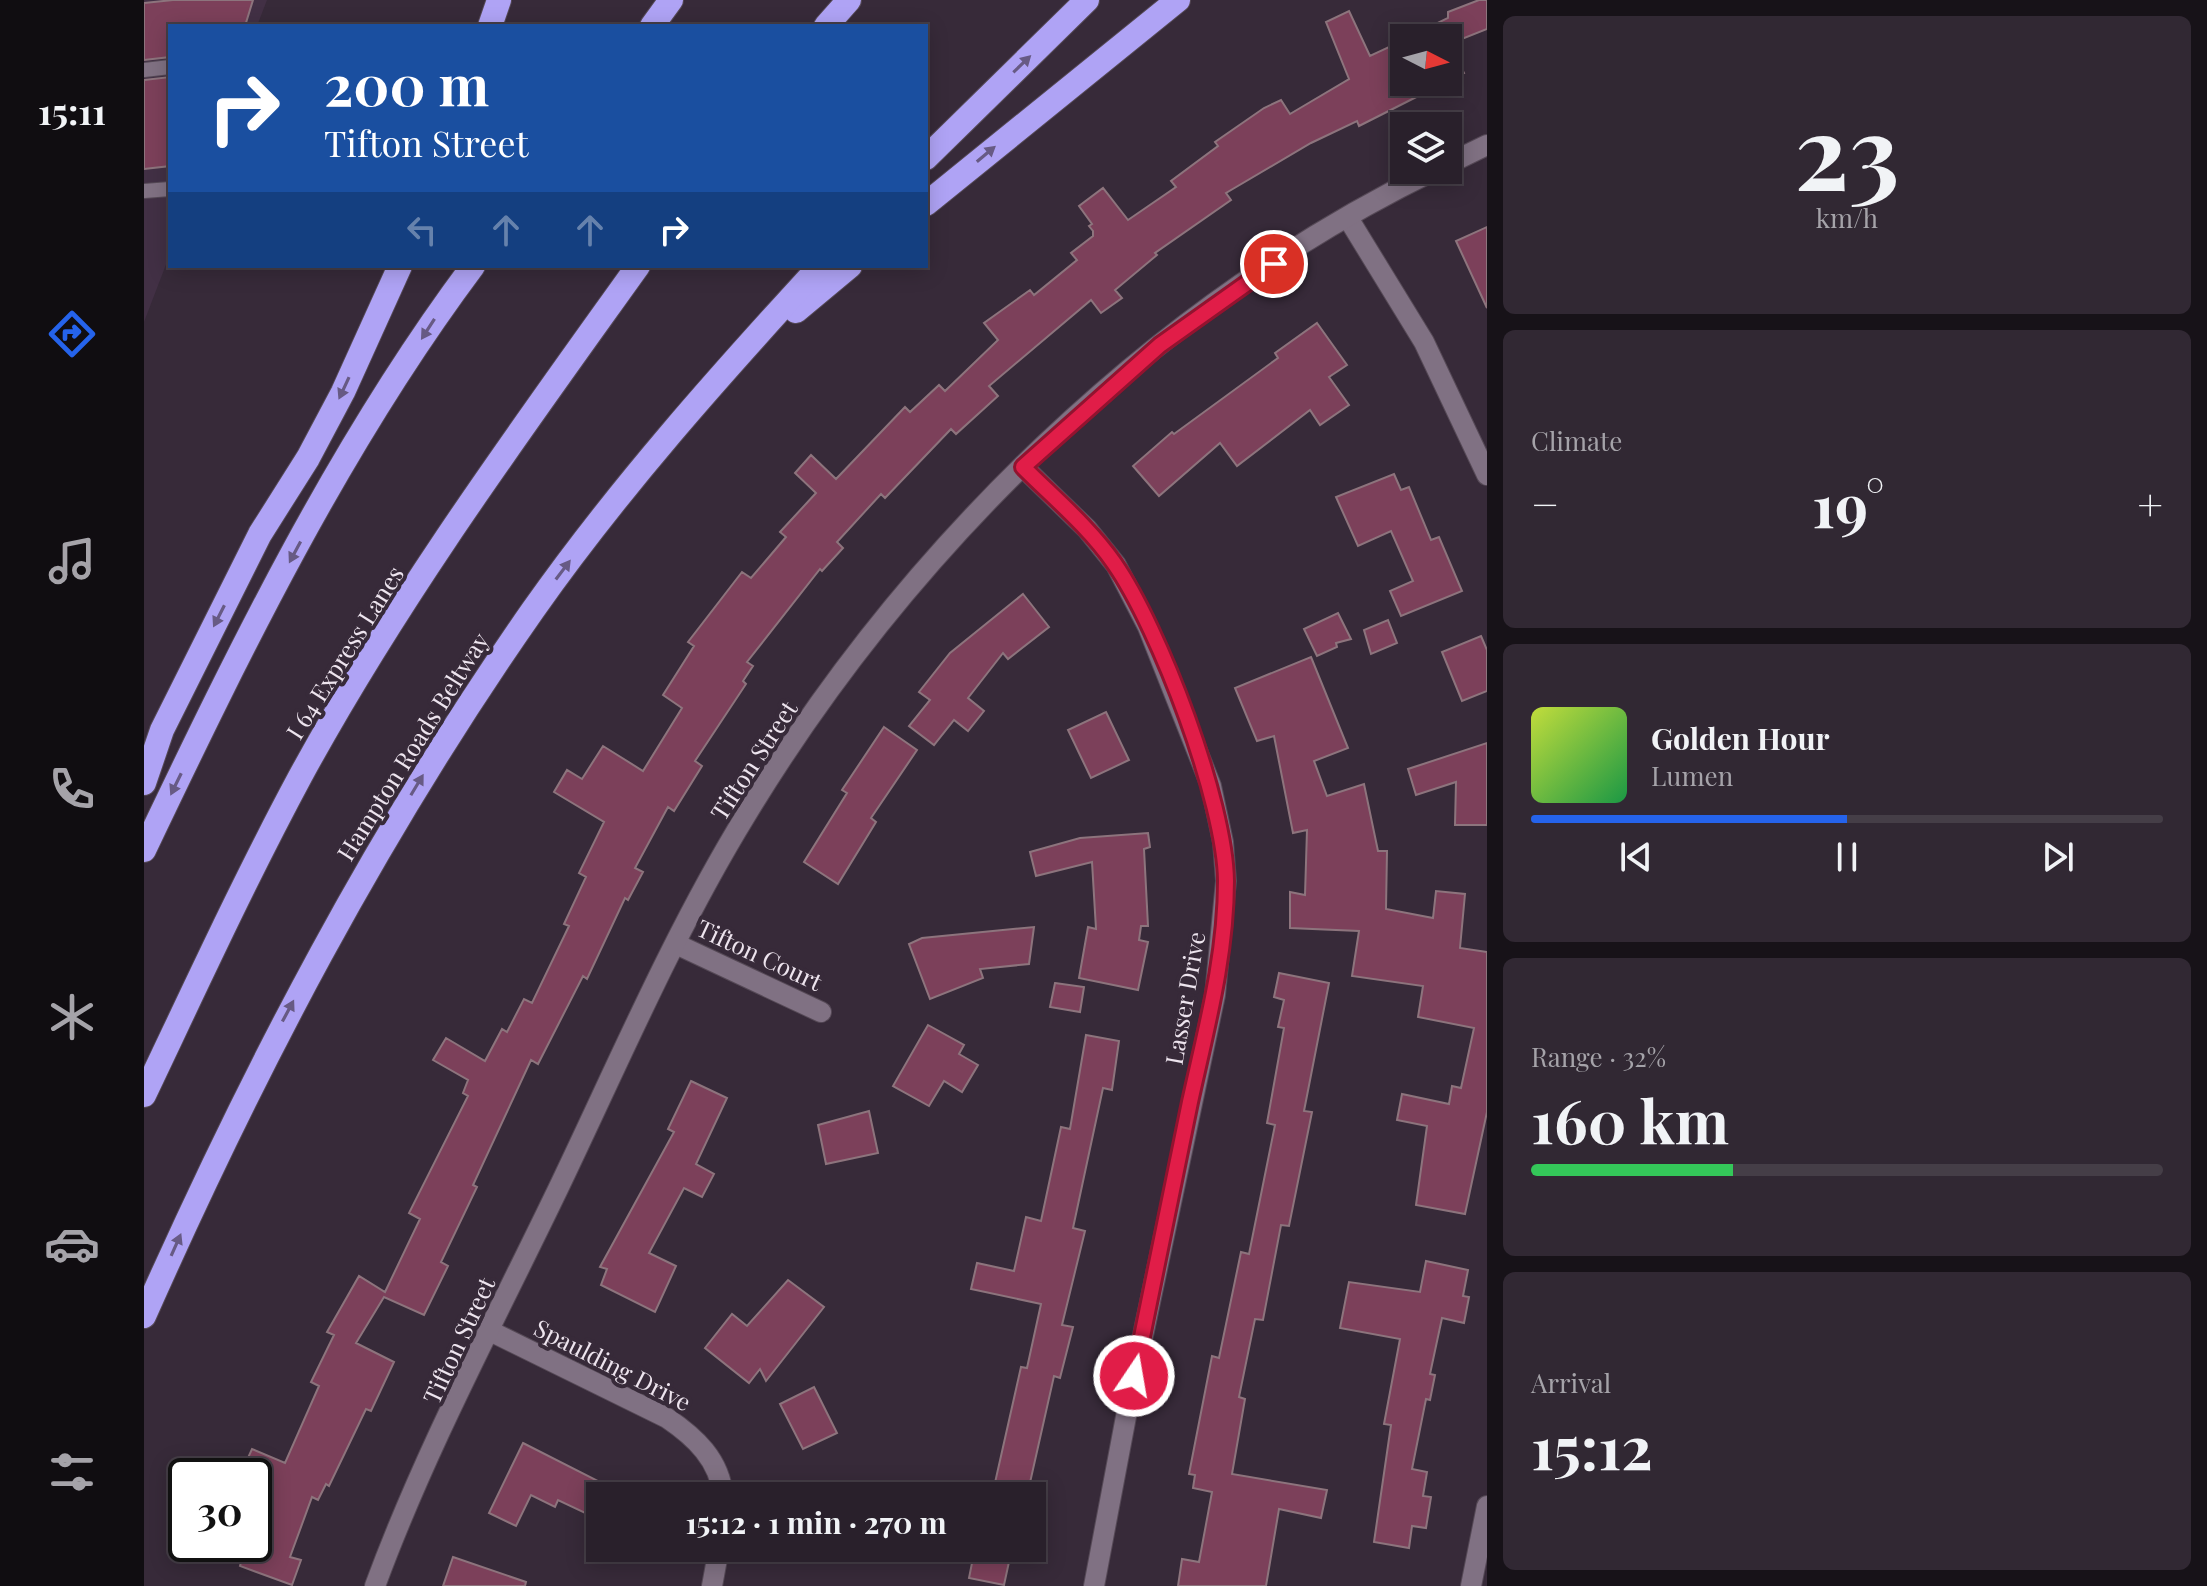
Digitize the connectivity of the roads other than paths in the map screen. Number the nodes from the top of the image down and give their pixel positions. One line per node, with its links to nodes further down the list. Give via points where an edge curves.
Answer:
1 (499, 0): 6 (highway)
2 (671, 0): 7 (highway)
3 (849, 0): 8 (highway)
4 (1087, 0): 12 (highway, one-way to 4)
5 (1178, 0): 17 (highway, one-way to 5)
6 (491, 24)
7 (653, 24)
8 (828, 24)
9 (168, 67): 10 (lane)
10 (144, 70)
11 (1487, 145): 13 (street)
12 (928, 156)
13 (1462, 157)
14 (1410, 184): 18 (street, Tifton Street)
15 (168, 189): 16 (lane)
16 (144, 191)
17 (928, 202)
18 (1348, 218): 25 (street, Tifton Street, via 1160,345); 26 (street, via 1424,342)
19 (399, 268): 27 (highway, one-way to 27, via 343,392 260,534 162,730)
20 (472, 268): 28 (highway, one-way to 28, via 350,448)
21 (637, 268): 31 (highway, I 64 Express Lanes, via 397,617 302,773)
22 (818, 268): 24 (highway, Hampton Roads Beltway)
23 (848, 268): 24 (highway)
24 (723, 371): 32 (highway, Hampton Roads Beltway, one-way to 24, via 214,1157 289,1008 441,747 543,596)
25 (1023, 467): 29 (street, Tifton Street, via 944,548 812,715 745,816); 39 (street, Lasser Drive, via 1116,565 1148,627 1211,786 1225,868 1215,995)
26 (1487, 475)
27 (144, 783)
28 (144, 850)
29 (676, 944): 30 (street, Tifton Court); 33 (street, Tifton Street)
30 (821, 1012)
31 (144, 1095)
32 (144, 1316)
33 (490, 1331): 34 (street, Spaulding Drive, via 690,1433 717,1469); 37 (street, Tifton Street)
34 (720, 1482)
35 (1487, 1506): 40 (street)
36 (716, 1562): 38 (street)
37 (375, 1586)
38 (712, 1586)
39 (1094, 1586)
40 (1471, 1586)

